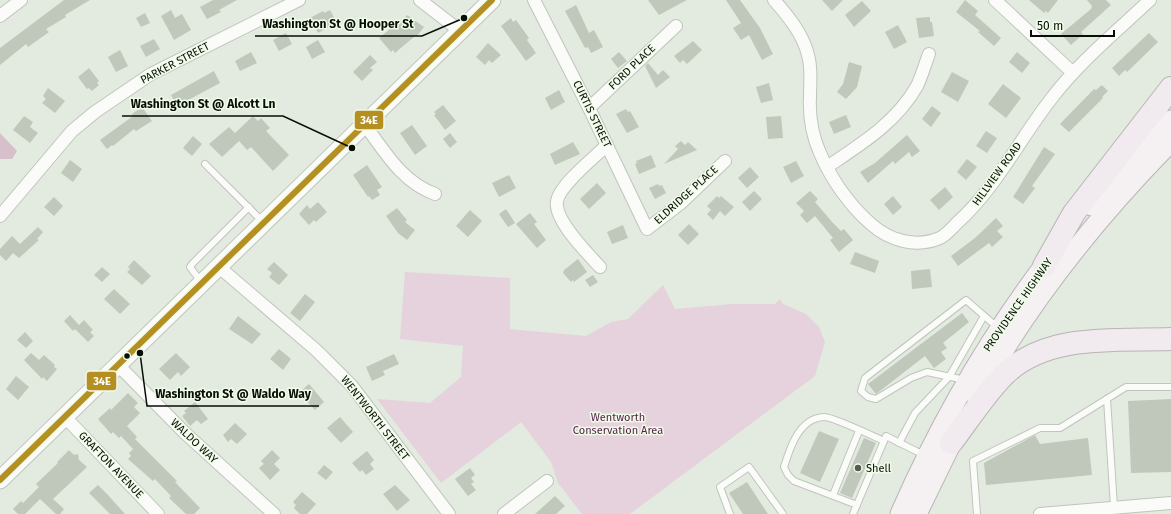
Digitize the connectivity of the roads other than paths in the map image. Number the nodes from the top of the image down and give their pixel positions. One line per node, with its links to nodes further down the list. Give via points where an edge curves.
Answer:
1 (21, 0): 9 (street)
2 (299, 0): 25 (street, PARKER STREET, via 152,74 95,112 72,131)
3 (420, 0): 11 (street)
4 (492, 0): 11 (main road)
5 (534, 0): 15 (street, CURTIS STREET)
6 (774, 0): 22 (street, HILLVIEW ROAD, via 798,32 808,54 811,127)
7 (995, 0): 13 (street)
8 (1150, 0): 13 (street, HILLVIEW ROAD)
9 (0, 16)
10 (676, 26): 15 (street, FORD PLACE)
11 (460, 31): 17 (main road)
12 (929, 54): 22 (street, via 918,85 891,120 878,132)
13 (1073, 73): 22 (street, HILLVIEW ROAD, via 1042,110 984,195 942,237 926,243 901,241 882,233 863,217)
14 (1171, 88): 29 (highway, via 1074,213)
15 (589, 108): 19 (street, CURTIS STREET)
16 (1171, 120): 29 (main road, PROVIDENCE HIGHWAY, via 1097,199)
17 (365, 125): 23 (street, via 402,174 423,190); 26 (main road)
18 (1171, 142): 44 (main road, PROVIDENCE HIGHWAY, via 1104,214 1047,287 991,371)
19 (607, 145): 27 (street, CURTIS STREET); 30 (street, via 563,188 557,201 559,215 564,223)
20 (724, 161): 27 (street, ELDRIDGE PLACE, via 681,203)
21 (205, 164): 24 (lane)
22 (826, 167)
23 (435, 194)
24 (249, 207): 26 (lane); 31 (lane, via 190,267)
25 (0, 216)
26 (264, 223): 28 (main road)
27 (647, 229)
28 (219, 266): 31 (main road); 54 (street, WENTWORTH STREET, via 316,350 352,386)
29 (1044, 266): 33 (main road, PROVIDENCE HIGHWAY)
30 (600, 267)
31 (202, 284): 35 (main road)
32 (984, 316): 33 (lane); 36 (lane); 36 (lane, via 966,300 865,378 861,391 876,399 911,378 927,372)
33 (1000, 329): 37 (main road, PROVIDENCE HIGHWAY)
34 (1171, 340): 44 (highway, via 1083,343 1062,345 1039,352 1016,364 1001,378)
35 (117, 364): 40 (main road); 53 (street, WALDO WAY, via 185,433)
36 (949, 378): 37 (lane); 43 (lane, via 915,413)
37 (968, 380): 45 (main road, PROVIDENCE HIGHWAY)
38 (1171, 386): 39 (lane, via 1126,387)
39 (1107, 399): 51 (lane); 61 (lane, via 1060,428 1040,428 973,461)
40 (65, 417): 46 (main road); 52 (street, GRAFTON AVENUE)
41 (860, 431): 42 (lane); 48 (lane); 48 (lane, via 824,417 808,422 790,448 784,467 788,475 794,481)
42 (884, 441): 43 (lane, via 886,436); 50 (lane)
43 (899, 443): 45 (lane)
44 (951, 443): 60 (main road, PROVIDENCE HIGHWAY)
45 (927, 456): 59 (main road, PROVIDENCE HIGHWAY)
46 (0, 480)
47 (547, 481): 55 (street)
48 (833, 495): 50 (lane)
49 (1171, 503): 51 (street)
50 (857, 505): 58 (lane)
51 (1114, 507): 62 (street)
52 (158, 514)
53 (274, 514)
54 (449, 514)
55 (504, 514)
56 (730, 514): 57 (lane, via 720,487 749,467)
57 (783, 514)
58 (853, 514)
59 (900, 514)
60 (917, 514)
61 (978, 514)
62 (1040, 514)

